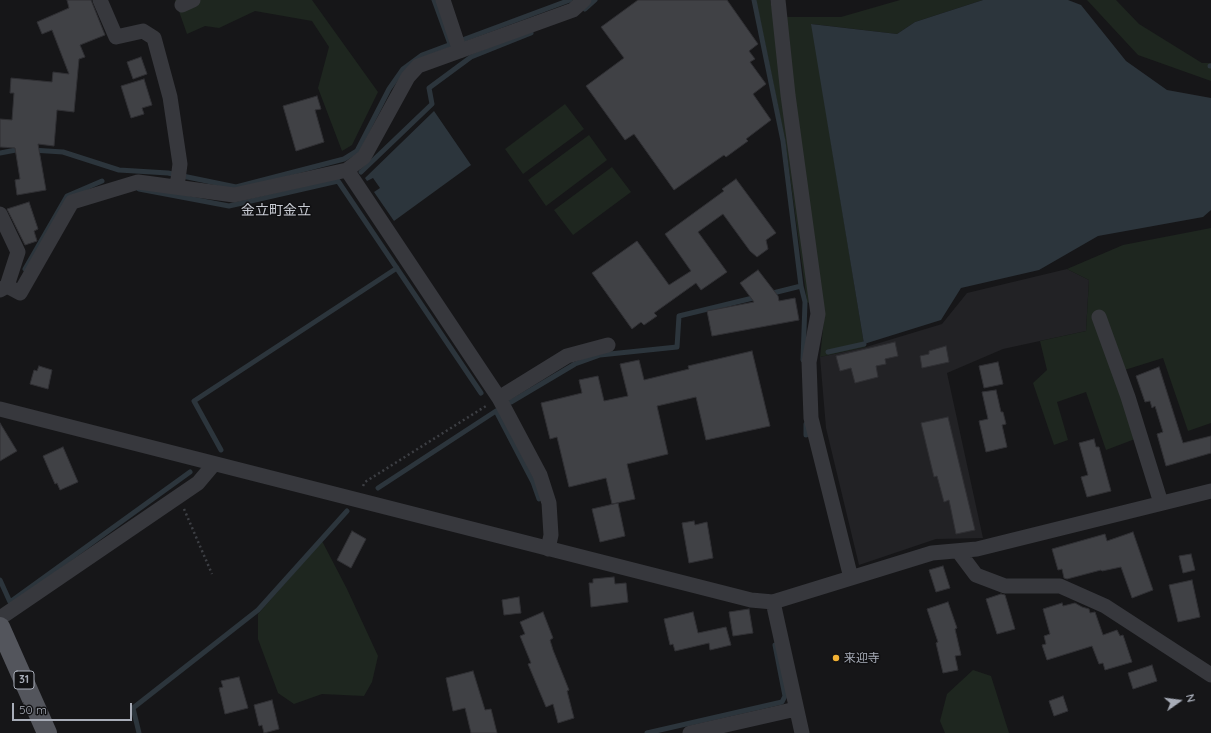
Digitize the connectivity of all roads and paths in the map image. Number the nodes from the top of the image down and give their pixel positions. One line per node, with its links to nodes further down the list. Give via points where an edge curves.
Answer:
1 (100, 0): 7 (street, via 116,37 143,31 154,38 170,97 180,164)
2 (443, 0): 5 (street)
3 (584, 0): 5 (street, via 573,10)
4 (778, 0): 22 (street, via 788,95 818,314 810,362 811,418)
5 (460, 51): 6 (street, via 418,66 408,77 364,157)
6 (348, 170): 7 (street, via 234,195); 12 (street)
7 (177, 187): 9 (street, via 138,182 72,202 20,293)
8 (0, 214): 9 (street, via 18,252)
9 (4, 288)
10 (1099, 317): 18 (street, via 1128,397)
11 (608, 345): 12 (street, via 568,356)
12 (499, 398): 17 (path, via 365,482); 19 (street, via 540,475 549,503 551,535)
13 (0, 409): 14 (street)
14 (214, 464): 16 (street, via 198,483); 17 (street)
15 (1211, 491): 18 (street)
16 (179, 496): 21 (path); 24 (street)
17 (354, 500): 19 (street)
18 (1161, 503): 20 (street)
19 (548, 549): 23 (street, via 751,600)
20 (958, 552): 22 (street, via 932,553); 26 (street, via 976,575 1005,586 1060,586 1105,606)
21 (212, 574)
22 (851, 578): 23 (street)
23 (773, 602): 27 (street)
24 (0, 618)
25 (0, 627): 28 (main road, 31)
26 (1211, 675)
27 (796, 709): 29 (street); 30 (street)
28 (47, 733)
29 (690, 733)
30 (802, 733)

